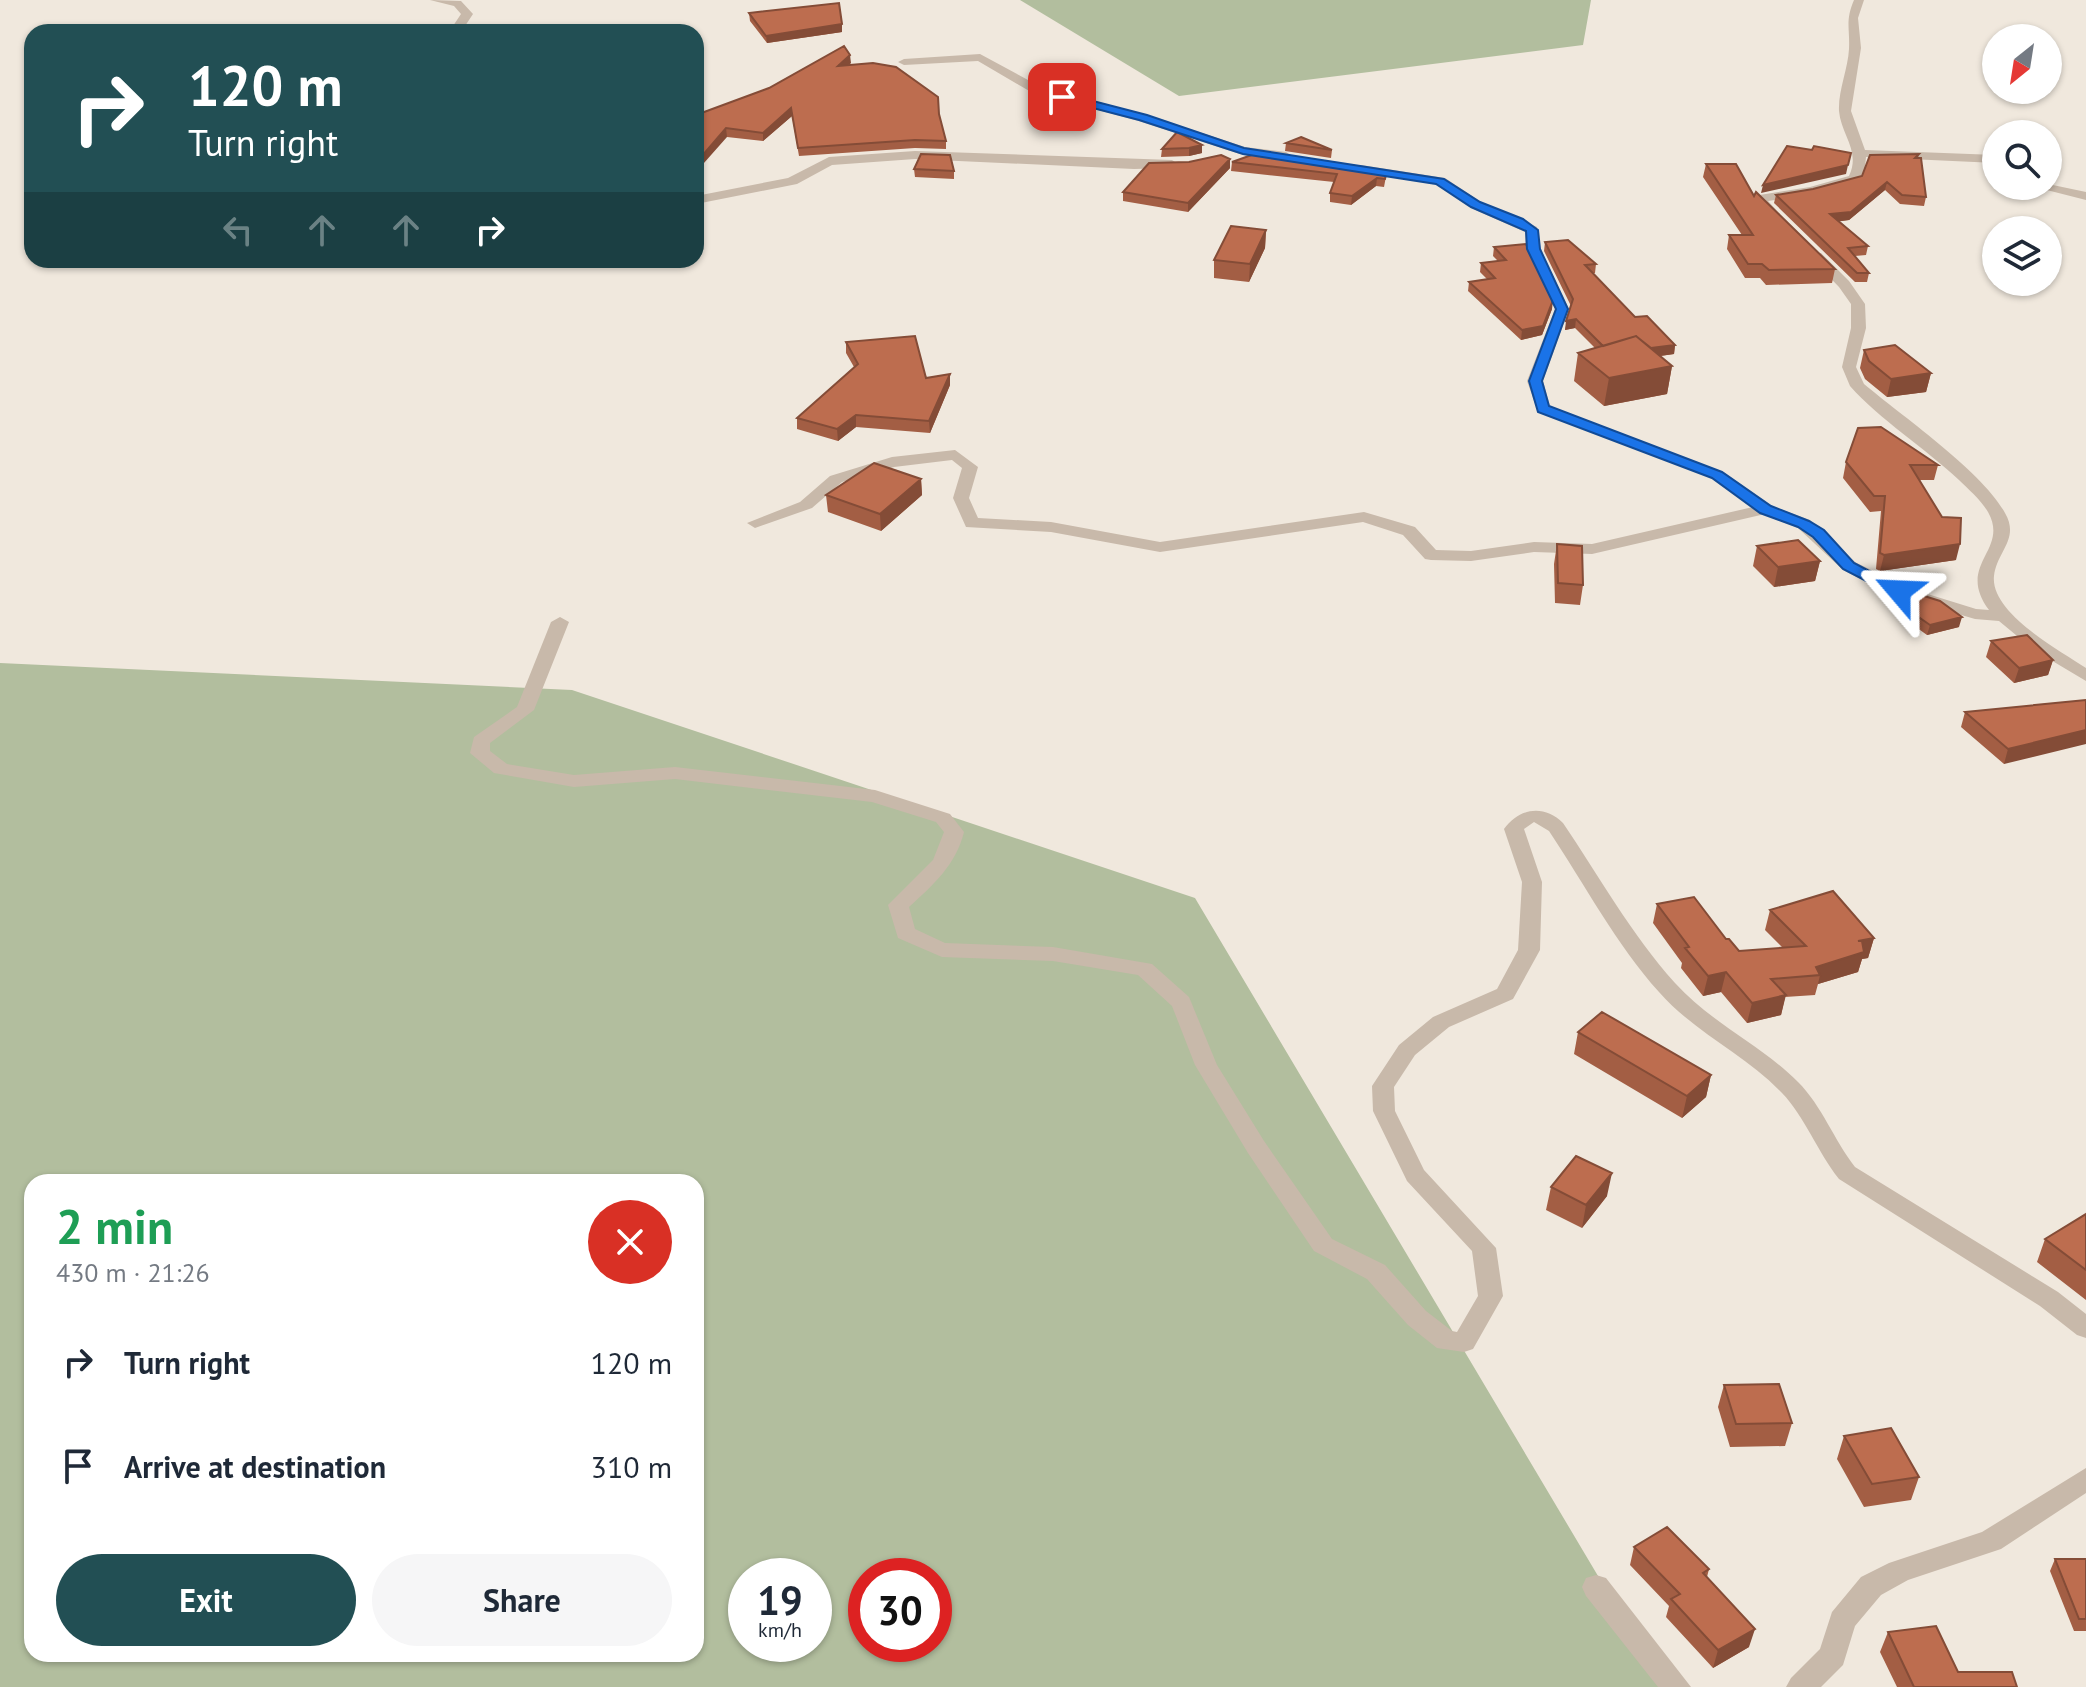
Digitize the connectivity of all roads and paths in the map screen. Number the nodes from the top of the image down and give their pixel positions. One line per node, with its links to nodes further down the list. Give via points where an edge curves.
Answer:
1 (435, 0): 3 (street, via 457,3 467,14)
2 (1859, 0): 6 (street, via 1852,18 1855,48 1845,111)
3 (460, 24)
4 (904, 62): 5 (street, via 980,57 1035,89)
5 (1243, 151): 7 (street); 9 (street)
6 (1860, 154): 8 (street, via 1894,151); 15 (street, via 1854,179 1758,199)
7 (1216, 157)
8 (1982, 159)
9 (1308, 160)
10 (1189, 163): 14 (street, via 915,155 829,161 792,181)
11 (1352, 167): 17 (street, via 1440,181 1476,205 1532,230 1533,249 1562,309 1535,381 1543,409 1717,475)
12 (2062, 191): 13 (street)
13 (2086, 196)
14 (704, 198)
15 (1780, 221)
16 (1802, 242): 19 (street, via 1857,295 1861,324 1849,367 1858,386 1998,513 2004,540 1985,577 1987,596)
17 (1766, 509): 18 (street, via 1592,549 1534,547 1471,556 1431,555 1409,531 1364,517 1160,547 1051,527 972,523 961,498 970,467 955,455 892,462 836,479 806,505); 19 (street, via 1804,524 1849,566 1899,591 1975,614)
18 (755, 523)
19 (2003, 616): 21 (street)
20 (560, 622): 22 (street, via 525,710 481,741 480,753 501,769 574,781 675,773 875,796 943,818 954,832 952,846 898,905 905,933 942,950 1053,954 1144,969 1181,1002 1206,1065 1323,1245 1376,1272 1446,1341 1464,1342 1491,1296 1484,1248 1415,1175 1384,1111 1383,1086 1407,1050 1441,1022 1505,994 1529,950 1532,882 1514,829 1520,820 1536,815 1556,827 1683,1005 1782,1079 1804,1103 1826,1147 1847,1173 2049,1299)
21 (2086, 676)
22 (2086, 1328)
23 (2086, 1479): 26 (street, via 1991,1541 1899,1571 1871,1586 1842,1621 1833,1656)
24 (1596, 1587): 25 (street)
25 (1676, 1687)
26 (1801, 1687)

